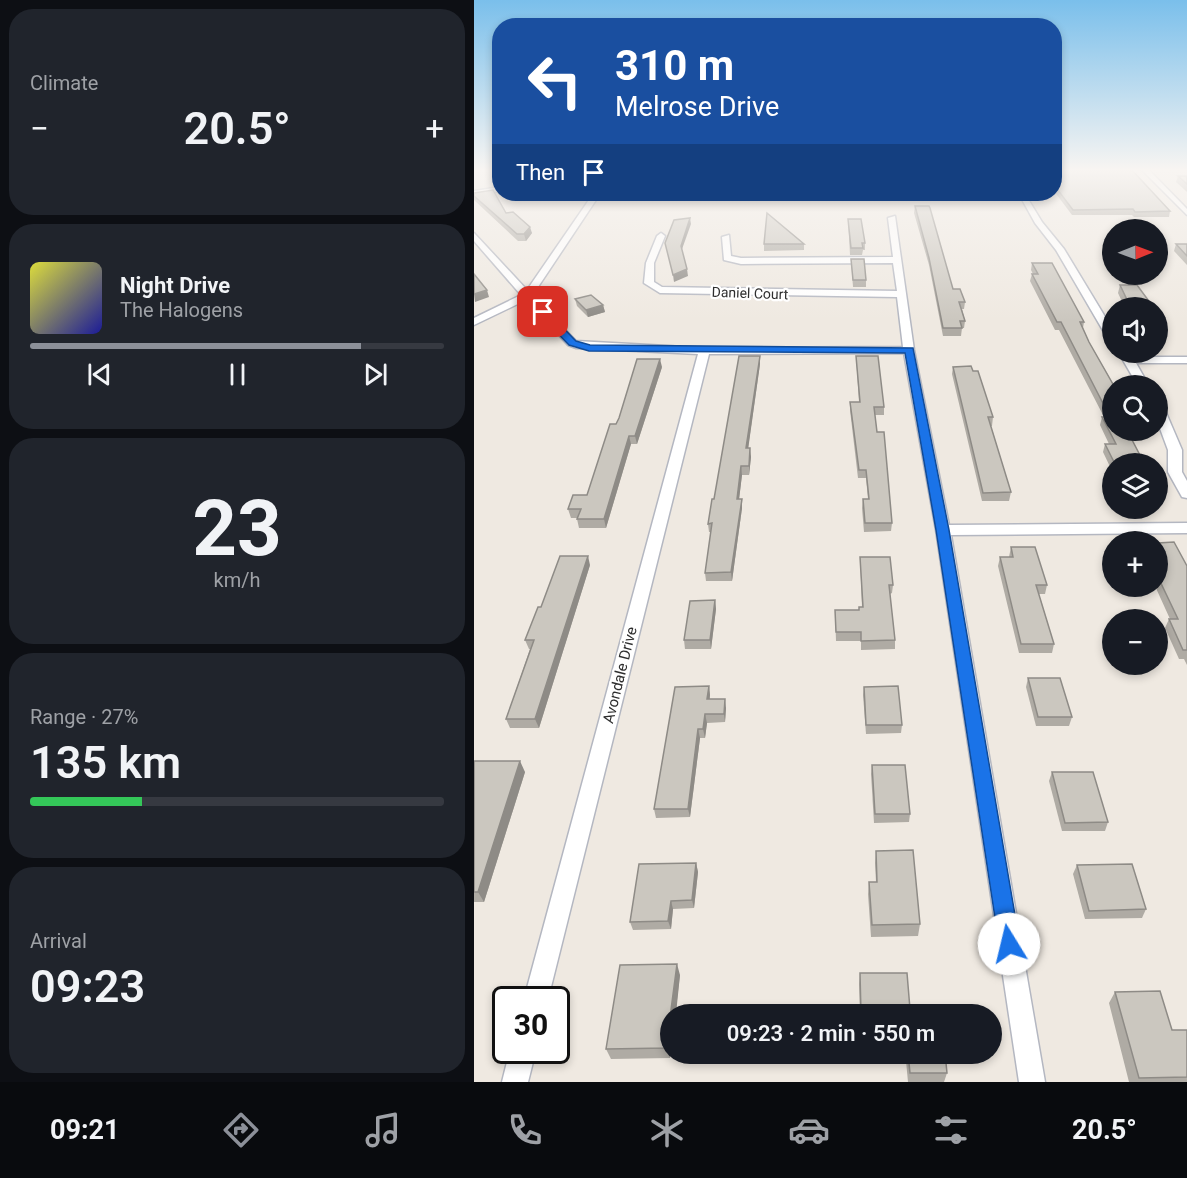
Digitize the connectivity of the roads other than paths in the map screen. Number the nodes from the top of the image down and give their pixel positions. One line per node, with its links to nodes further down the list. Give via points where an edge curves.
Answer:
1 (579, 219): 9 (street)
2 (892, 219): 7 (street)
3 (1037, 219): 10 (street, via 1060,249)
4 (474, 236): 9 (street)
5 (661, 236): 8 (street, Daniel Court, via 648,272 649,283 660,290)
6 (726, 237): 7 (street, via 727,258 741,261)
7 (898, 260): 8 (street)
8 (902, 294): 12 (street)
9 (527, 296): 11 (street); 13 (street, via 572,343 580,346)
10 (1102, 320)
11 (474, 322)
12 (909, 350): 13 (street); 20 (street)
13 (704, 351): 21 (street, Avondale Drive)
14 (1168, 359): 15 (street)
15 (1187, 360)
16 (1168, 433): 17 (street)
17 (1181, 472): 18 (street)
18 (1187, 494)
19 (1187, 528): 20 (street)
20 (943, 530): 24 (street)
21 (539, 986)
22 (520, 1064): 23 (street)
23 (515, 1082)
24 (1032, 1082)

